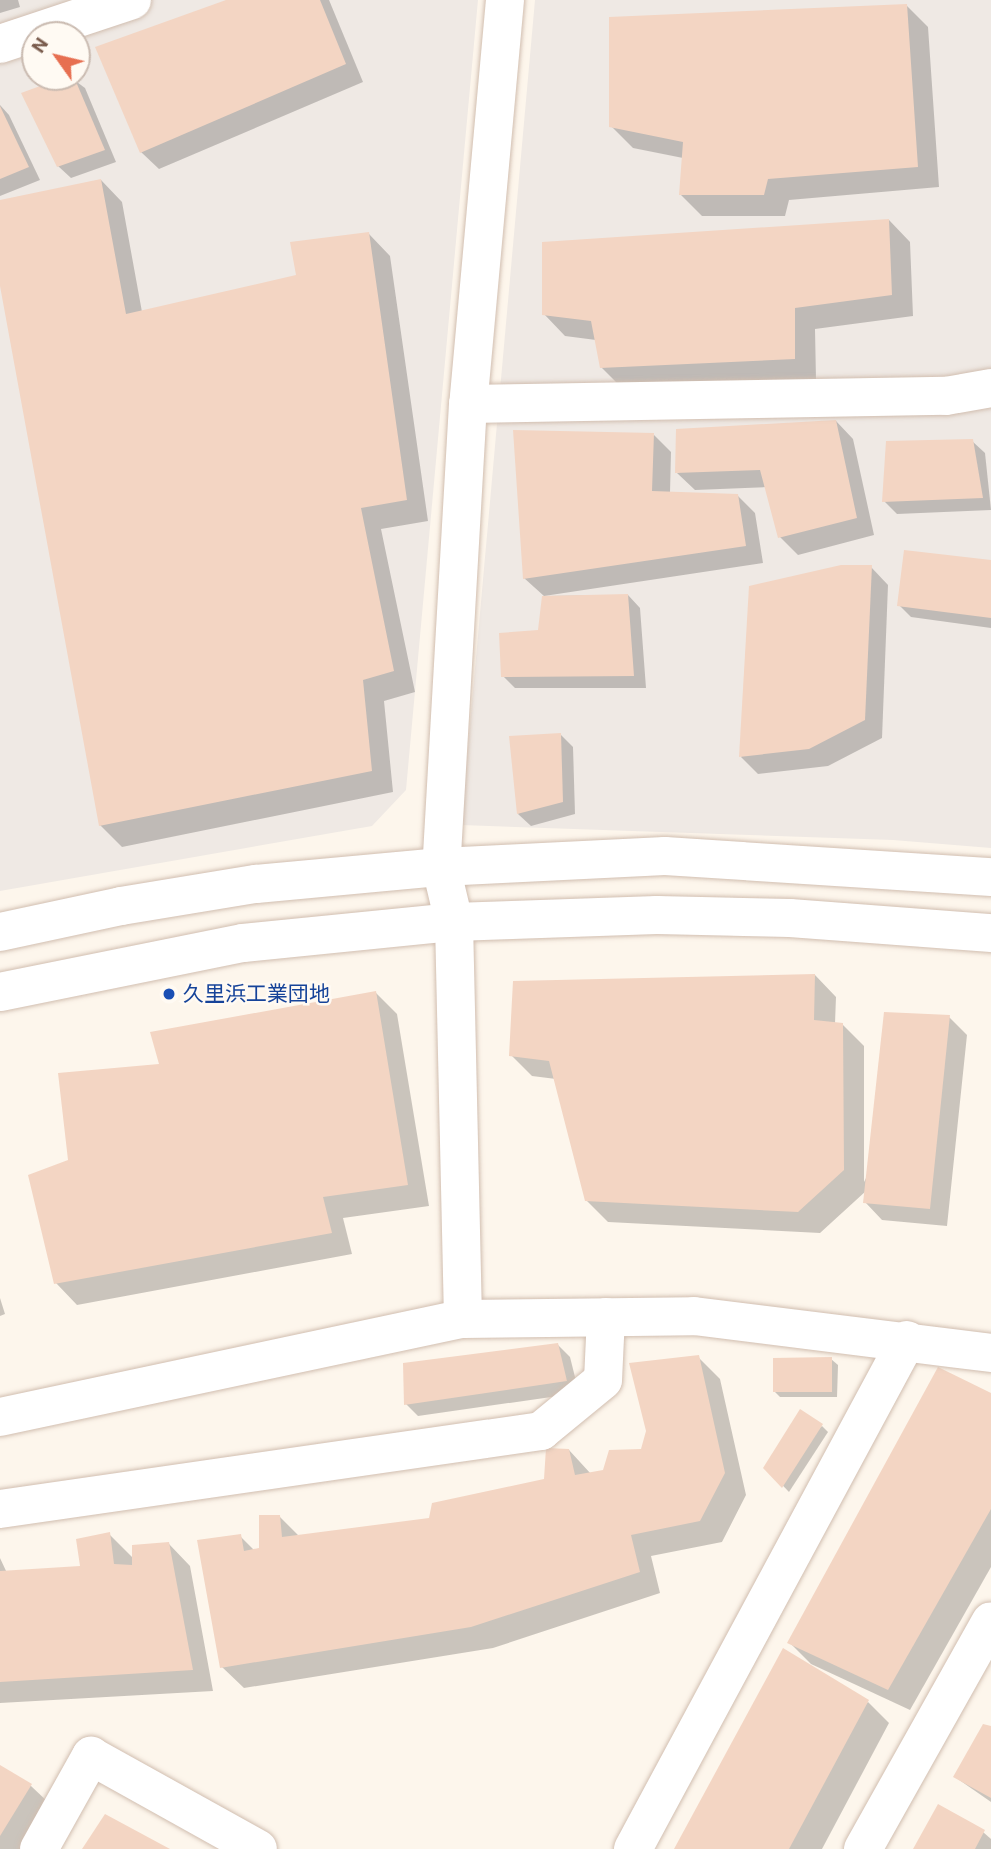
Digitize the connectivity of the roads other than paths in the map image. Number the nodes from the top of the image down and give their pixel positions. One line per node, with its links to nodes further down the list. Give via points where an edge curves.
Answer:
1 (132, 0): 3 (street)
2 (505, 0): 5 (street)
3 (0, 44)
4 (991, 388): 5 (street, via 946,396)
5 (468, 404): 6 (street)
6 (441, 867): 7 (street, via 665,856); 8 (street); 9 (street, via 256,884)
7 (991, 877)
8 (454, 922): 10 (street, via 657,915 816,920); 11 (street, via 243,943); 13 (street)
9 (0, 932)
10 (991, 933)
11 (0, 992)
12 (606, 1317): 13 (street); 14 (street, via 694,1316); 17 (street, via 604,1380 541,1431)
13 (463, 1320): 16 (street)
14 (907, 1340): 15 (street); 21 (street)
15 (991, 1353)
16 (0, 1417)
17 (0, 1509)
18 (991, 1621): 22 (street)
19 (38, 1849): 20 (street, via 91,1756)
20 (258, 1849)
21 (633, 1849)
22 (863, 1849)

